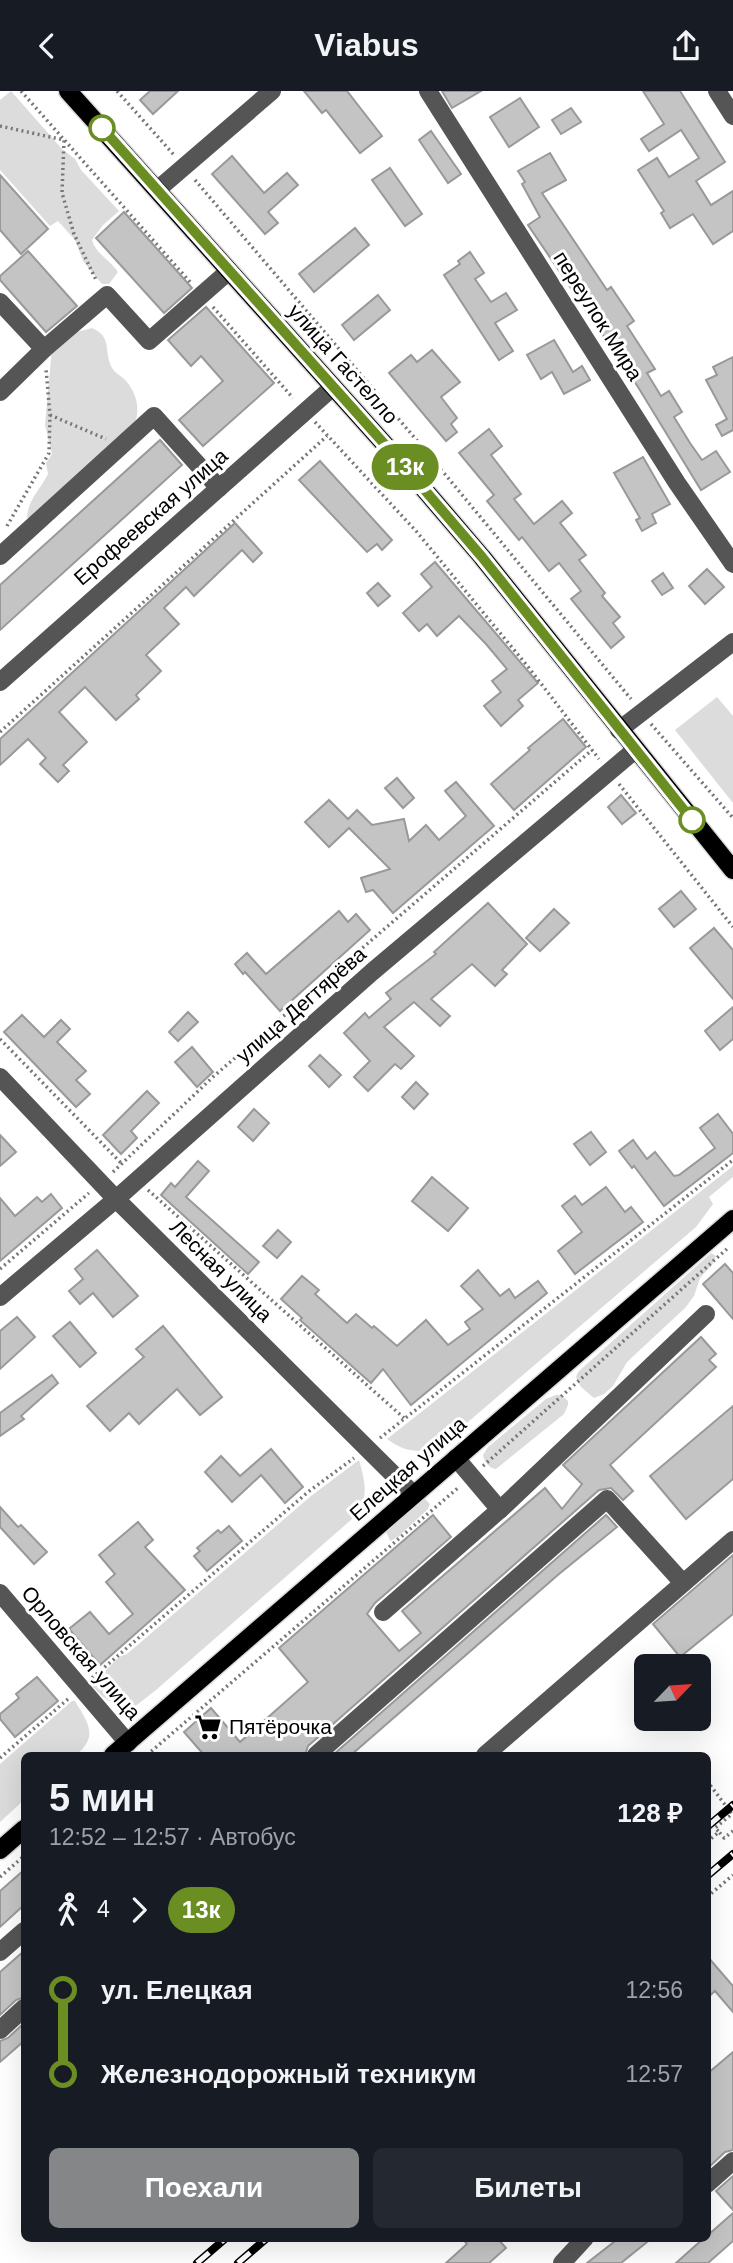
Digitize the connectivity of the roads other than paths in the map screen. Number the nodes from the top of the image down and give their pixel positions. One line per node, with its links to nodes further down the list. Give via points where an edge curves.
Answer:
1 (68, 91): 6 (main road, улица Гастелло)
2 (272, 91): 6 (street)
3 (428, 91): 14 (street, переулок Мира, via 677,483)
4 (717, 91): 5 (street)
5 (733, 116)
6 (158, 190): 7 (main road, улица Гастелло)
7 (229, 271): 9 (street, via 149,341 107,295); 10 (main road, улица Гастелло)
8 (0, 302): 9 (street)
9 (44, 349): 11 (street)
10 (333, 387): 12 (street, Ерофеевская улица); 17 (main road, улица Гастелло, via 482,557)
11 (0, 392)
12 (219, 488): 13 (street, via 154,416); 16 (street, Ерофеевская улица)
13 (0, 556)
14 (733, 563)
15 (733, 642): 17 (street)
16 (0, 682)
17 (619, 730): 18 (main road, улица Гастелло)
18 (635, 750): 19 (main road, улица Гастелло); 21 (street, улица Дегтярёва, via 373,972)
19 (733, 870)
20 (0, 1077): 21 (street, Лесная улица)
21 (116, 1199): 23 (street, улица Дегтярёва); 26 (street, Лесная улица)
22 (733, 1219): 25 (main road, Елецкая улица)
23 (0, 1297)
24 (706, 1314): 27 (street)
25 (456, 1458): 26 (main road, Елецкая улица); 27 (street)
26 (413, 1494): 32 (main road, Елецкая улица)
27 (500, 1510): 31 (street)
28 (733, 1540): 29 (street)
29 (683, 1583): 34 (street, via 607,1499); 35 (street)
30 (0, 1593): 32 (street, Орловская улица)
31 (383, 1612)
32 (128, 1743): 33 (main road, Елецкая улица)
33 (117, 1752)
34 (319, 1752)
35 (488, 1752)
36 (21, 1832): 37 (main road)
37 (0, 1850)
38 (21, 1934): 39 (street)
39 (0, 1952)
40 (21, 2011): 41 (street)
41 (0, 2029)
42 (733, 2161): 43 (street)
43 (711, 2180)
44 (581, 2242): 45 (street)
45 (562, 2263)

